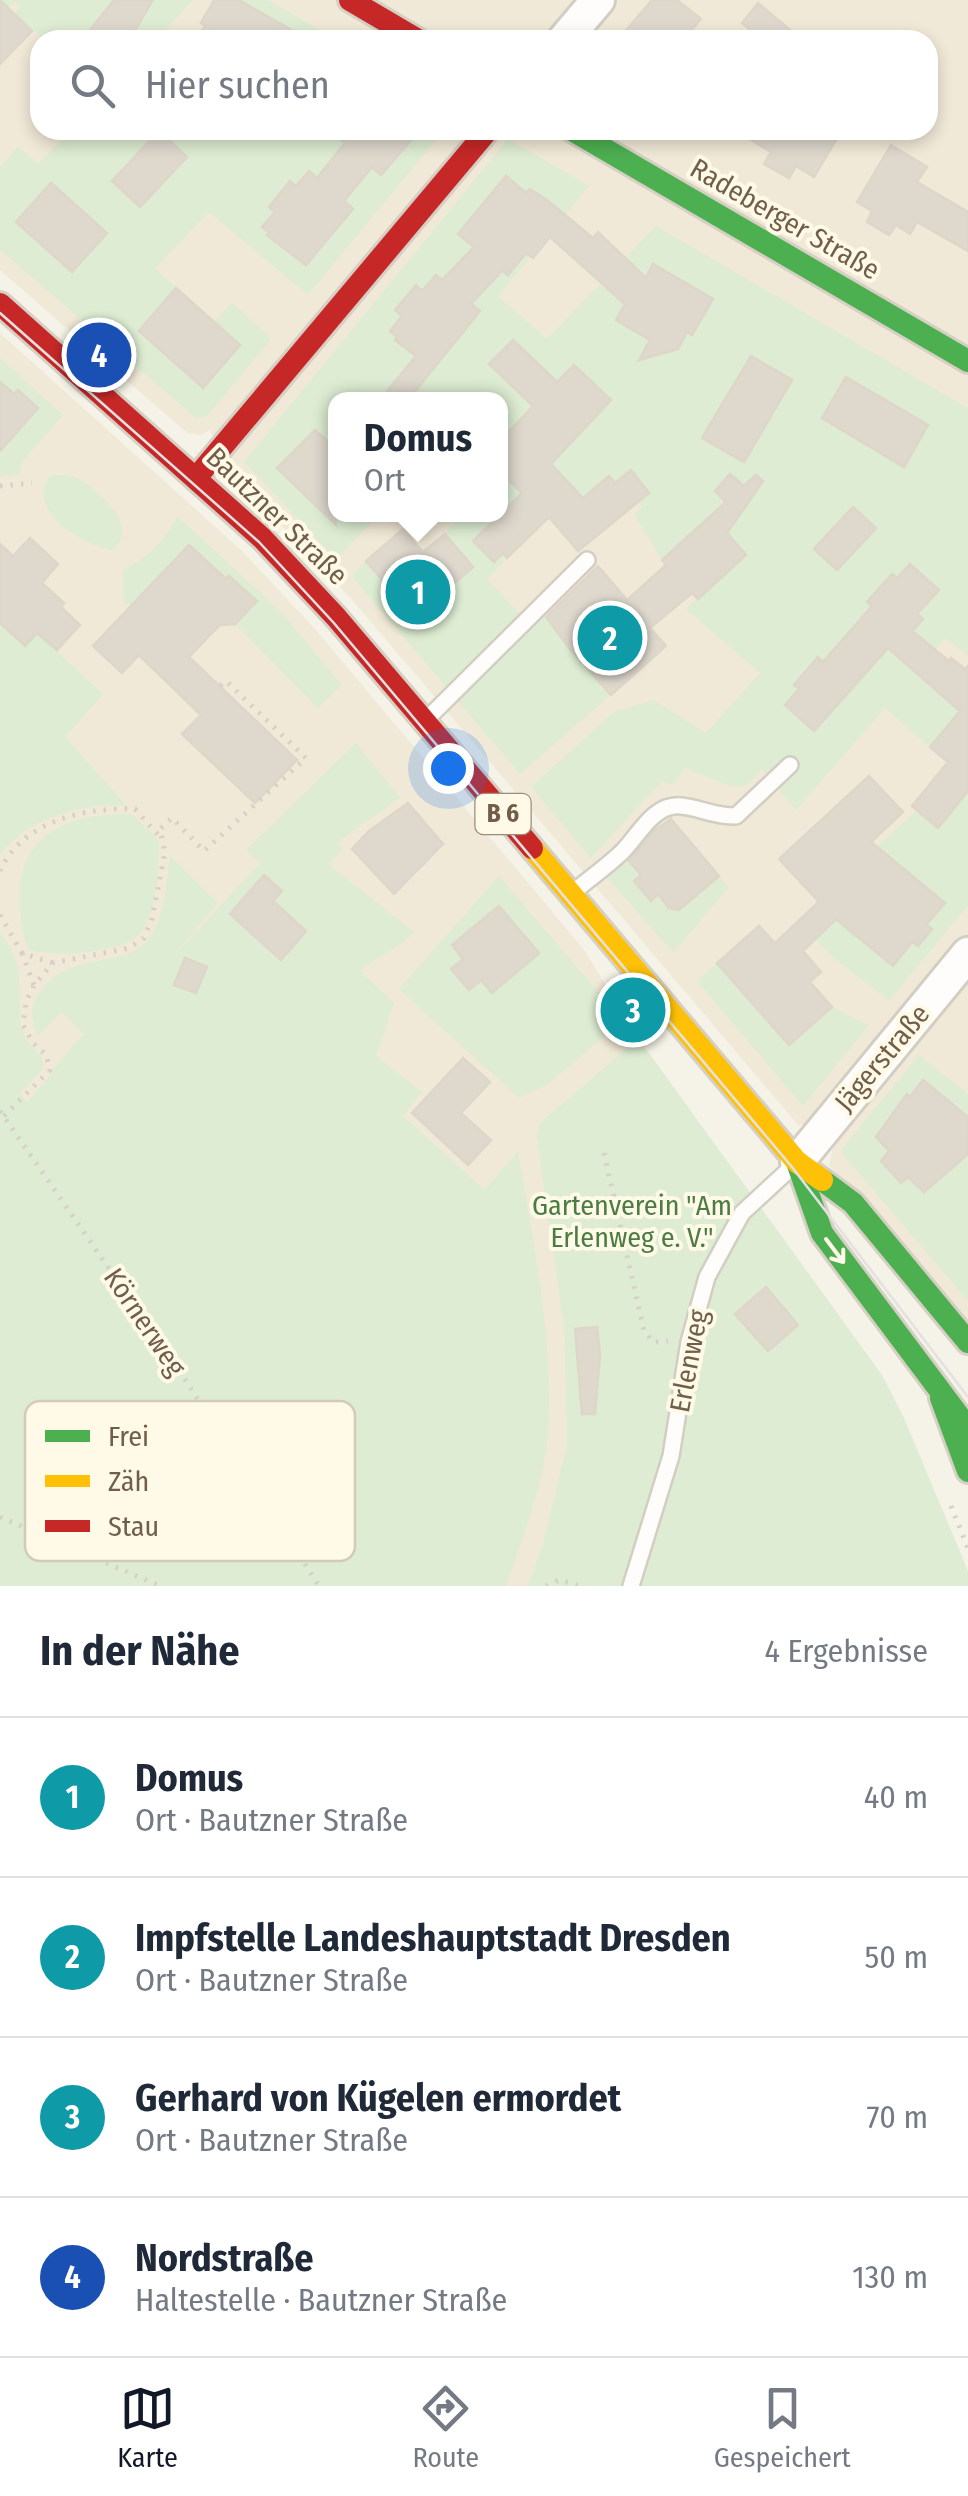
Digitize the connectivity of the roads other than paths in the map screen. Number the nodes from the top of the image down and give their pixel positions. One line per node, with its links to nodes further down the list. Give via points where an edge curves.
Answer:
1 (350, 0): 3 (main road)
2 (598, 0): 4 (street)
3 (401, 30)
4 (572, 30)
5 (480, 140): 9 (main road)
6 (589, 140): 8 (main road, Radeberger Straße)
7 (0, 304): 9 (main road, Bautzner Straße / B 6)
8 (968, 361)
9 (196, 478): 11 (main road, Bautzner Straße / B 6, via 336,617)
10 (587, 560): 11 (lane)
11 (424, 722): 13 (main road, Bautzner Straße / B 6)
12 (790, 765): 13 (lane, via 736,816 663,808 624,851)
13 (570, 894): 15 (main road, Bautzner Straße / B 6)
14 (968, 954): 15 (street, Jägerstraße)
15 (796, 1162): 16 (lane); 17 (main road, Bautzner Straße / B 6, via 853,1203); 18 (main road, Bautzner Straße / B 6, one-way to 18, via 822,1232); 21 (lane, Erlenweg, via 731,1229 707,1277 671,1456)
16 (839, 1216)
17 (968, 1342)
18 (938, 1389): 19 (main road, Bautzner Straße / B 6); 20 (main road)
19 (968, 1428)
20 (968, 1471)
21 (631, 1586)

